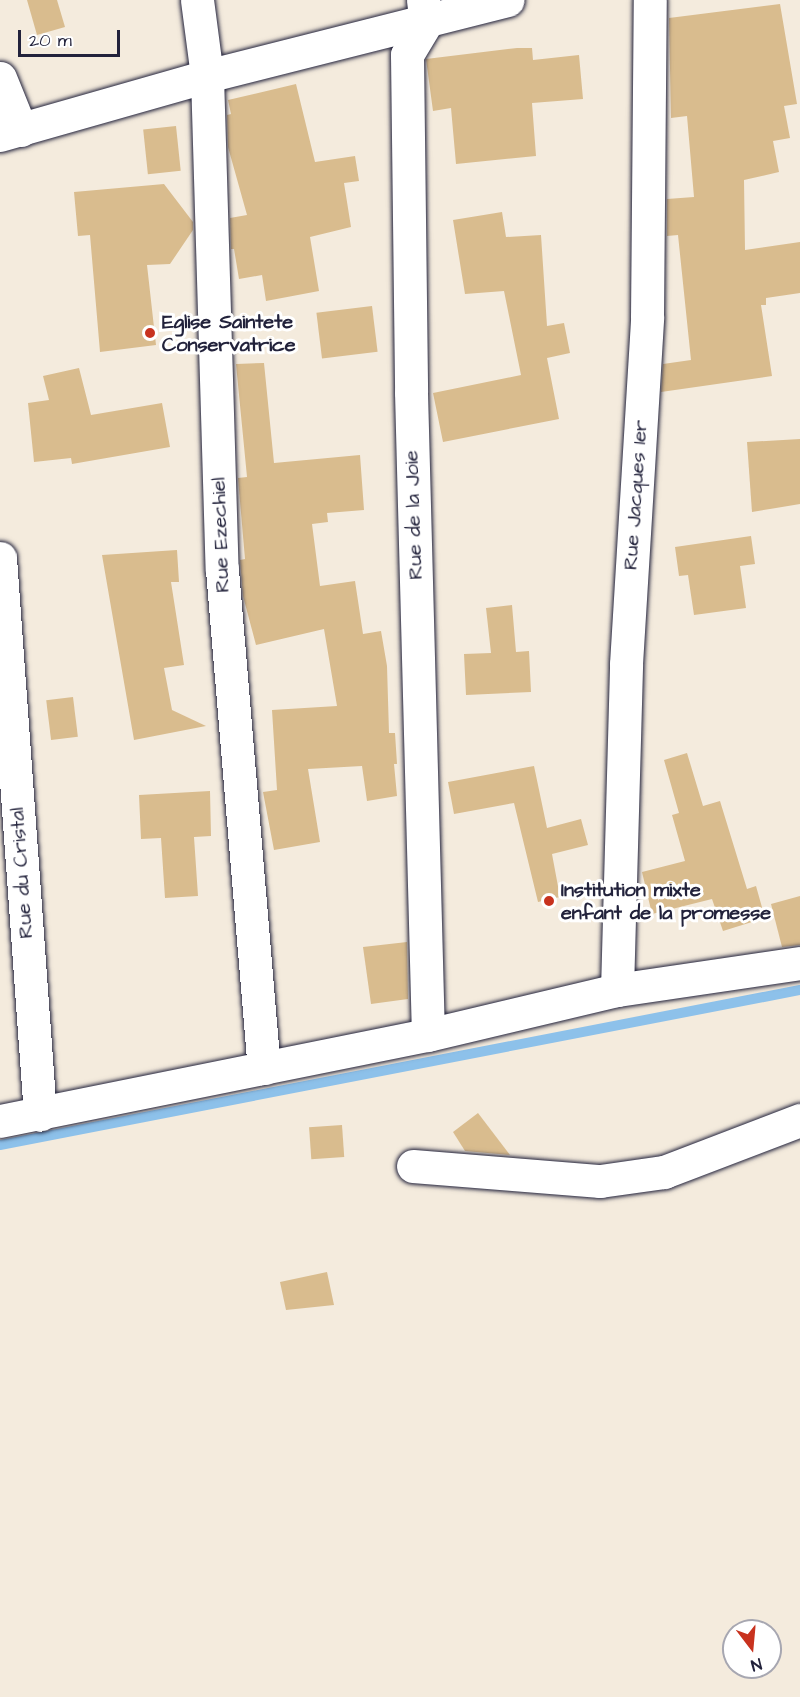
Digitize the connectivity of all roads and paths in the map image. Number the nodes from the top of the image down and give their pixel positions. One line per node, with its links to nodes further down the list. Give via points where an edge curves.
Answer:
1 (197, 0): 5 (street, Rue Ezechiel)
2 (508, 0): 4 (street)
3 (650, 0): 10 (street, Rue Jacques 1er, via 647,317 626,664)
4 (424, 12): 5 (street); 11 (street, Rue de la Joie, via 407,55 411,393)
5 (207, 76): 7 (street); 12 (street, Rue Ezechiel, via 222,570)
6 (0, 78): 7 (street)
7 (10, 133)
8 (0, 558): 13 (street, Rue du Cristal)
9 (800, 963): 10 (street)
10 (617, 990): 11 (street)
11 (428, 1035): 12 (street)
12 (264, 1068): 13 (street)
13 (40, 1115): 15 (street)
14 (800, 1120): 16 (street, via 664,1172 600,1181)
15 (0, 1121)
16 (413, 1166)

